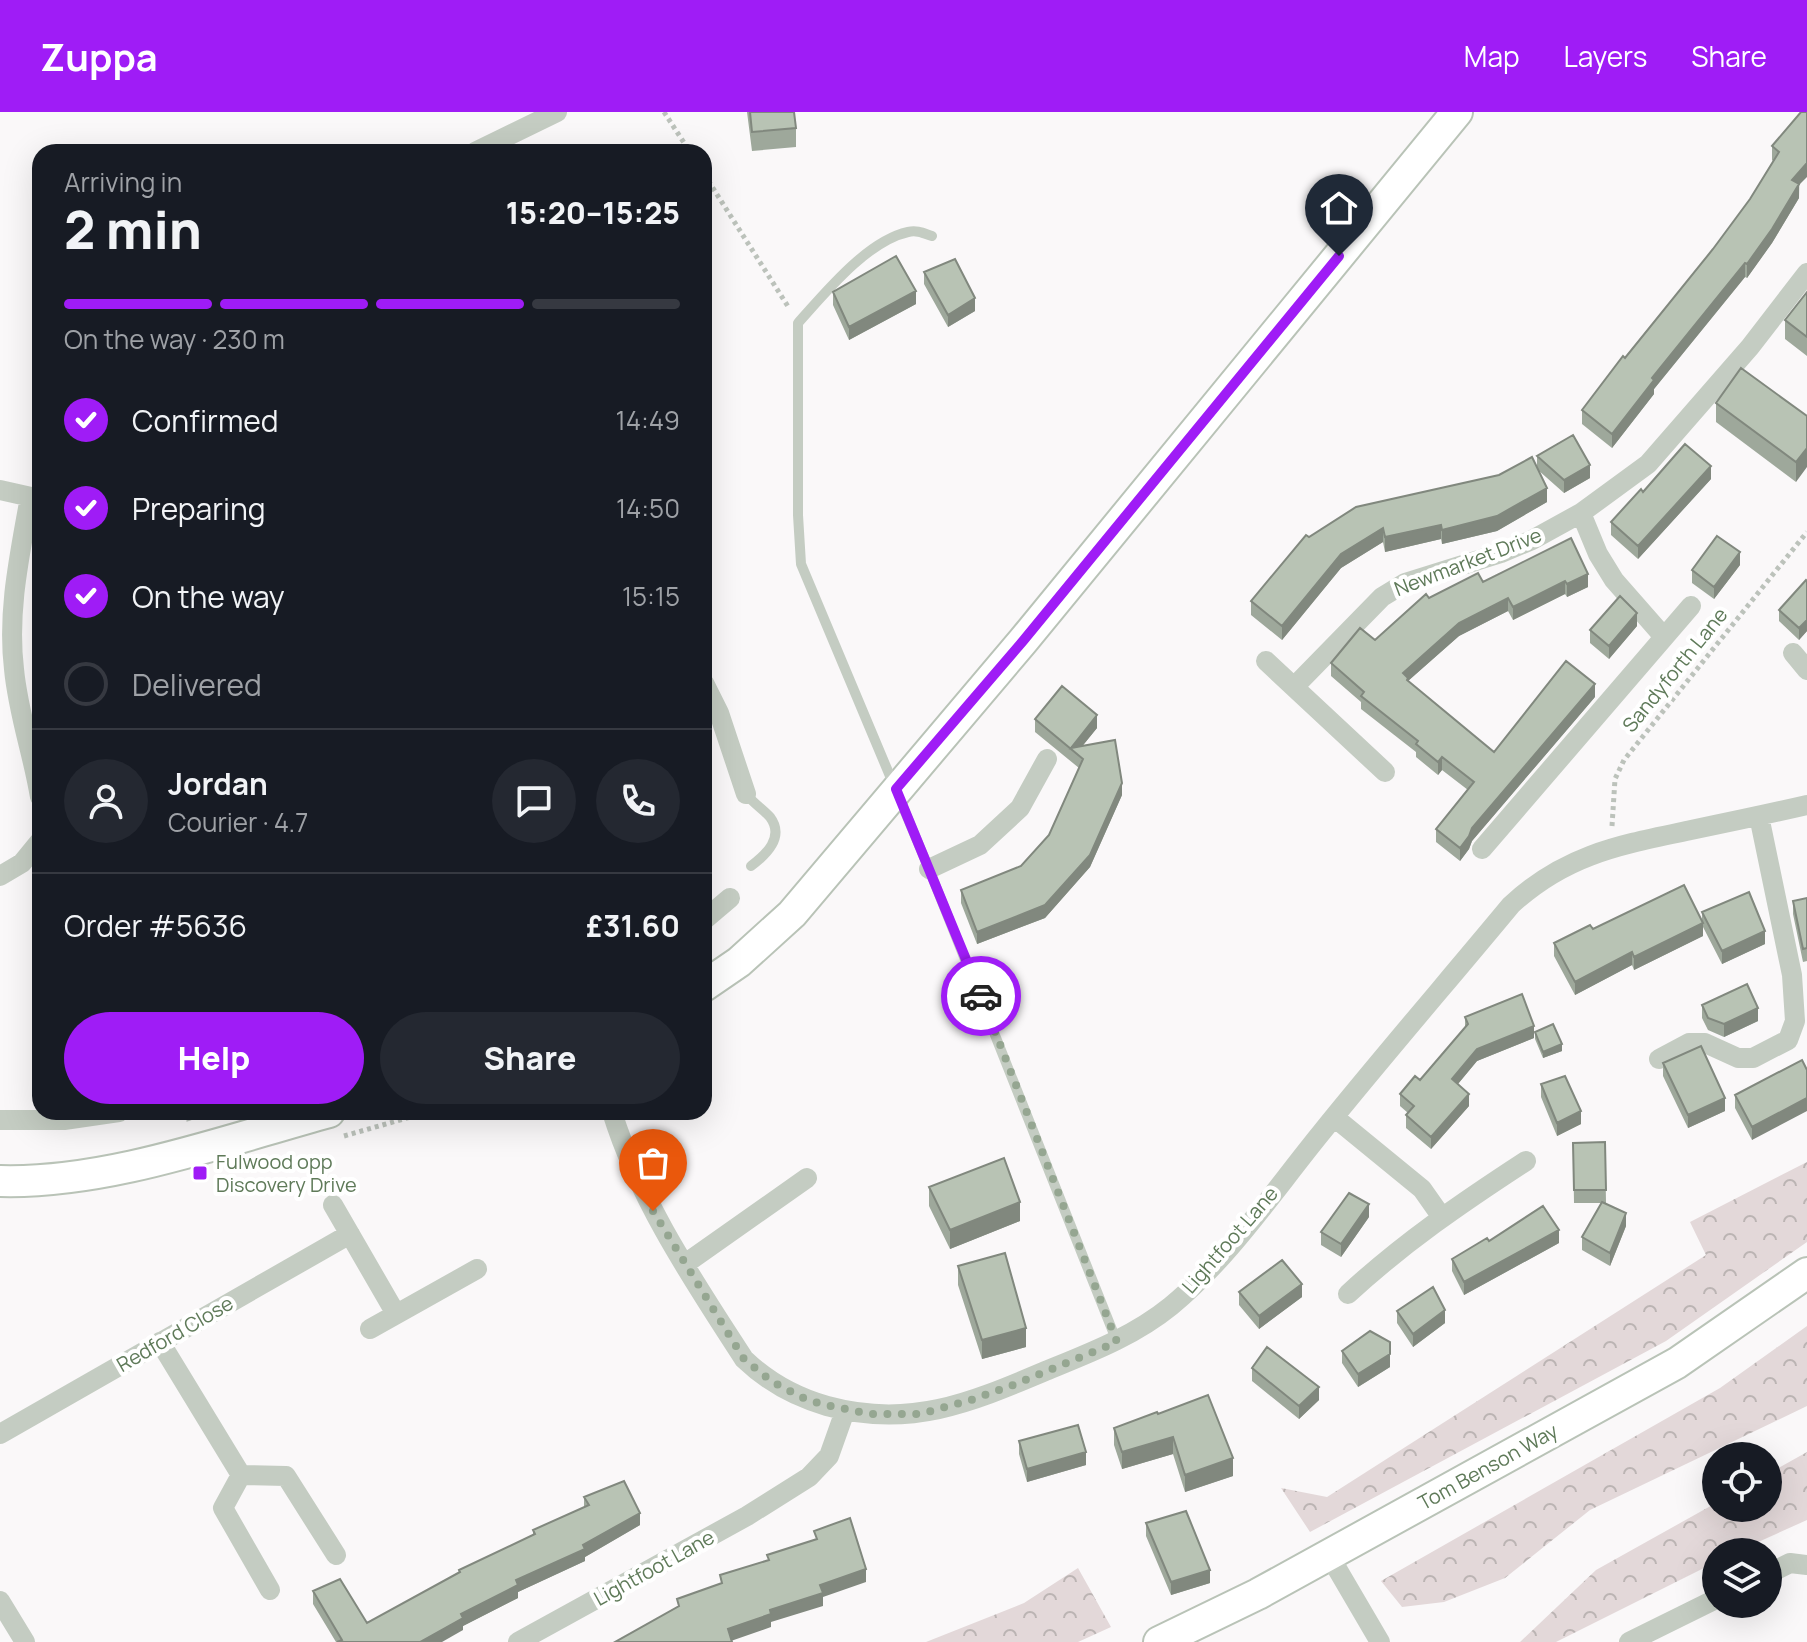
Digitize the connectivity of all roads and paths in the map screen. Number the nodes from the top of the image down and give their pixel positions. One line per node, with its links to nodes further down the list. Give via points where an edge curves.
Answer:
1 (557, 112): 4 (street)
2 (664, 112): 5 (path)
3 (1457, 112): 25 (main road)
4 (491, 144)
5 (685, 144)
6 (712, 187): 9 (path)
7 (932, 236): 9 (lane, via 906,232 881,245 829,288)
8 (1807, 273): 13 (street, Newmarket Drive, via 1648,464)
9 (798, 323): 25 (lane, via 801,564)
10 (0, 490): 11 (street)
11 (32, 497)
12 (32, 512): 23 (street, via 14,593 12,639 17,697)
13 (1581, 513): 16 (street, via 1614,580); 20 (street, Newmarket Drive, via 1511,549 1405,583 1382,597)
14 (1807, 532): 29 (path, Sandyforth Lane, via 1618,770)
15 (1691, 606): 16 (street)
16 (1664, 637): 30 (street)
17 (1793, 653): 19 (street)
18 (1266, 661): 20 (street)
19 (1807, 670)
20 (1294, 687): 24 (street)
21 (712, 699): 26 (street)
22 (1047, 759): 33 (street, via 1020,808 980,845)
23 (32, 762)
24 (1385, 772)
25 (896, 789): 33 (lane); 37 (main road, via 783,923)
26 (746, 794): 32 (lane, via 775,827 768,853)
27 (1807, 805): 28 (street, Lightfoot Lane)
28 (1759, 816): 29 (street, Lightfoot Lane); 38 (street, via 1792,975 1795,1021 1788,1040 1753,1058 1689,1043)
29 (1611, 847): 39 (street, Lightfoot Lane, via 1551,874 1511,905)
30 (1482, 849)
31 (32, 852): 34 (street)
32 (751, 866)
33 (929, 869): 59 (lane)
34 (0, 876)
35 (730, 898): 36 (street)
36 (712, 913)
37 (712, 981)
38 (1659, 1059)
39 (1334, 1117): 50 (street, via 1422,1189); 59 (street, Lightfoot Lane, via 1201,1279)
40 (0, 1120): 41 (street)
41 (32, 1120)
42 (32, 1120): 43 (street)
43 (64, 1120)
44 (300, 1120): 48 (main road, via 135,1165)
45 (614, 1120): 52 (street, via 661,1228)
46 (1526, 1161): 50 (street)
47 (807, 1178): 52 (street)
48 (0, 1181)
49 (333, 1205): 51 (street)
50 (1441, 1216): 55 (street)
51 (350, 1234): 56 (street); 58 (street, Redford Close)
52 (685, 1264): 60 (street, via 755,1370 801,1397)
53 (477, 1269): 56 (street)
54 (1807, 1273): 64 (main road, Tom Benson Way, via 1677,1363)
55 (1348, 1294)
56 (396, 1314): 57 (street)
57 (370, 1329)
58 (160, 1342): 61 (street, Redford Close); 62 (street)
59 (1117, 1342): 60 (street, Lightfoot Lane, via 937,1410 903,1416)
60 (845, 1411): 71 (street, Lightfoot Lane, via 829,1456 809,1477)
61 (0, 1434)
62 (241, 1475): 63 (street, via 286,1476); 67 (street, via 223,1508)
63 (336, 1555)
64 (1329, 1555): 72 (main road, Tom Benson Way); 73 (street)
65 (1807, 1565): 66 (street)
66 (1782, 1567)
67 (270, 1590)
68 (0, 1601): 70 (street)
69 (1702, 1606): 74 (street)
70 (19, 1640)
71 (518, 1642)
72 (1159, 1642)
73 (1380, 1642)
74 (1629, 1642)

